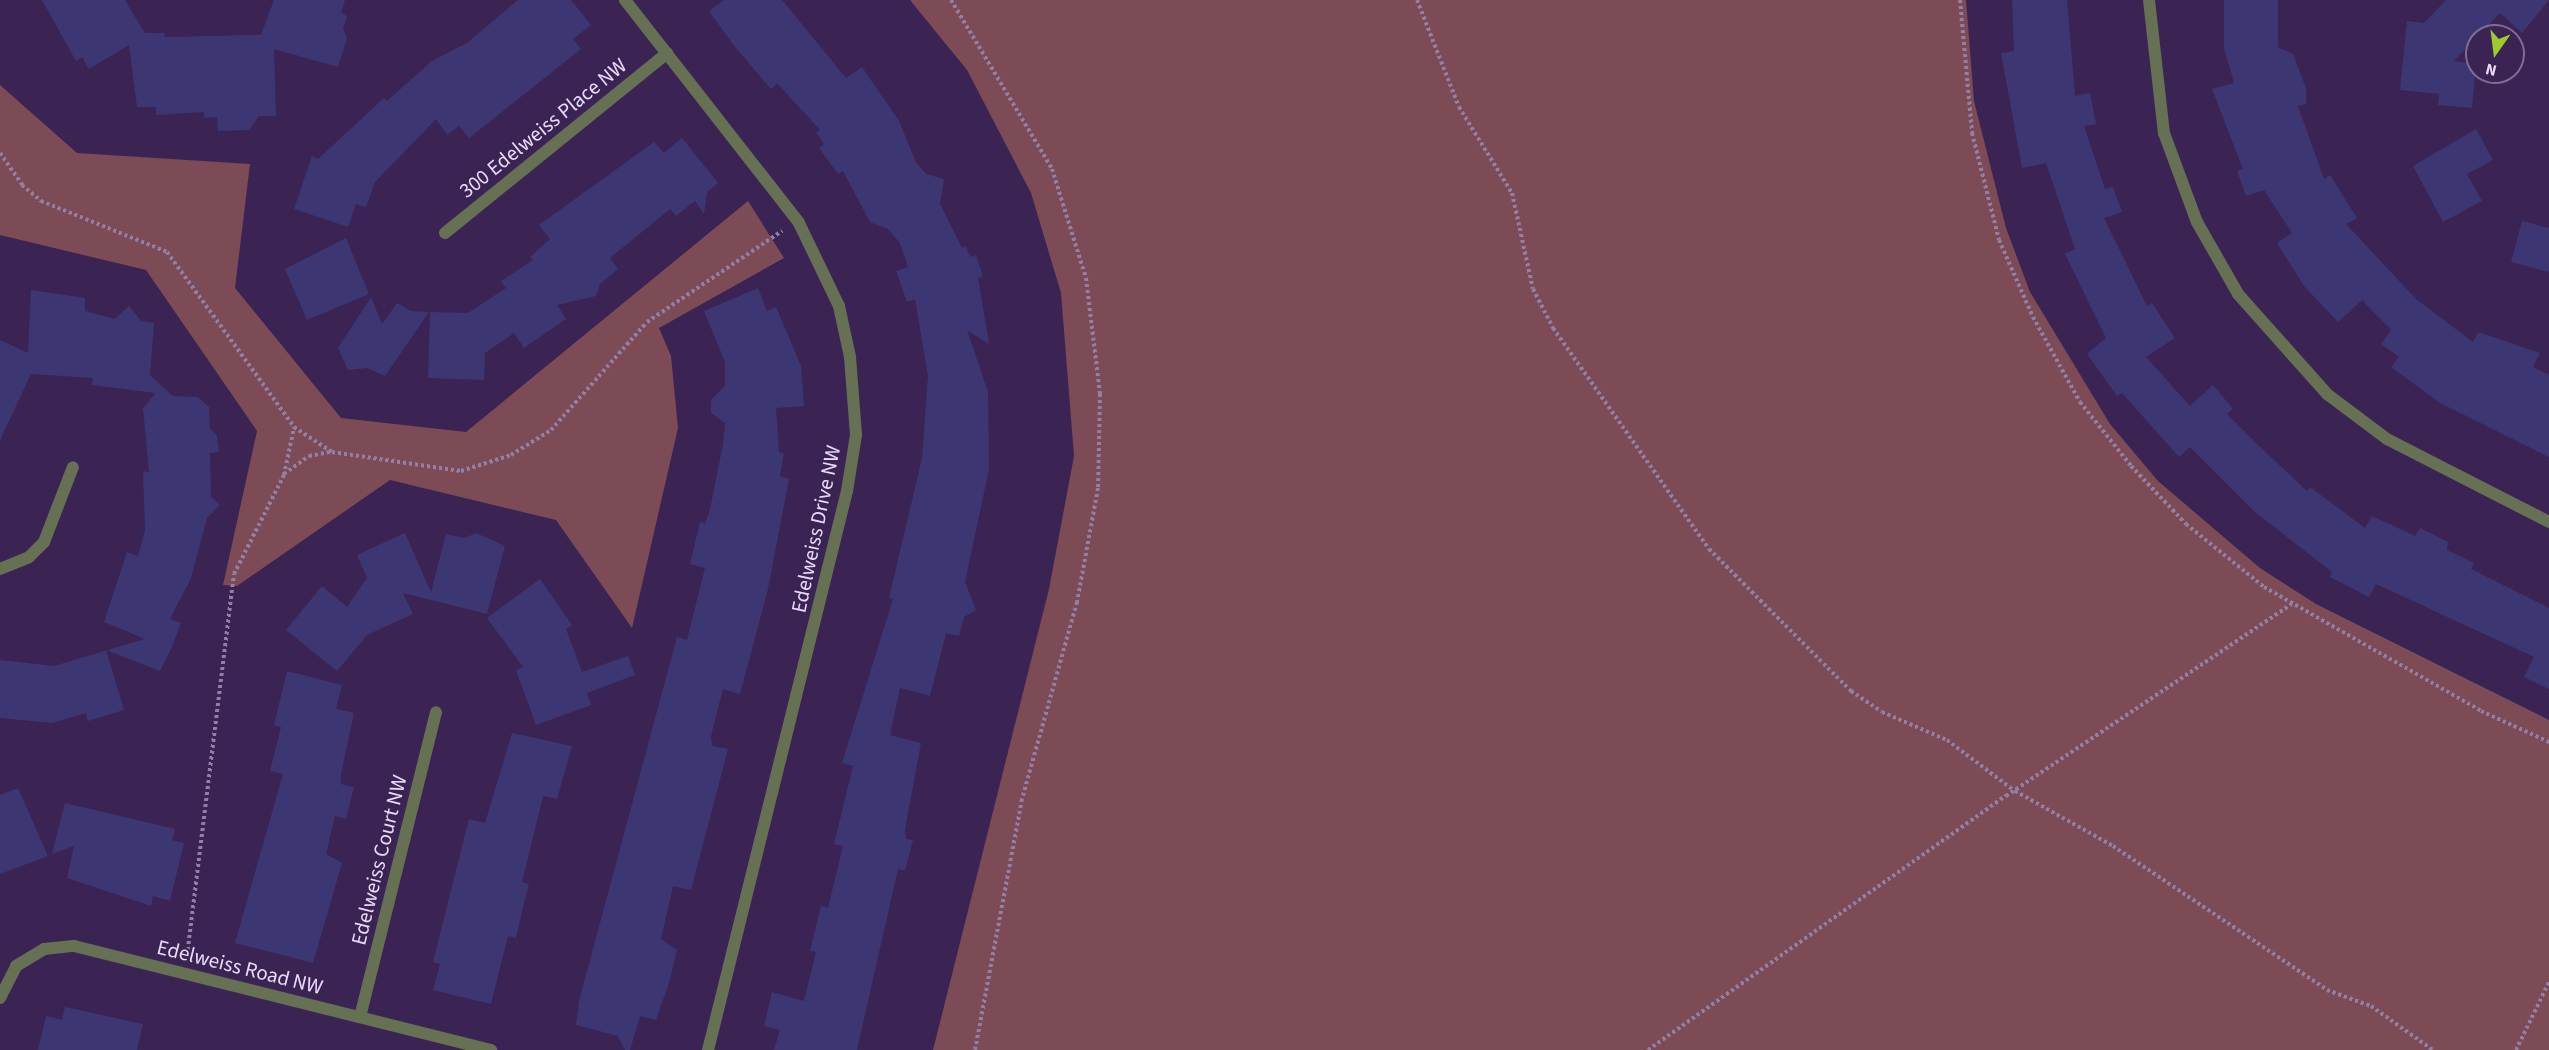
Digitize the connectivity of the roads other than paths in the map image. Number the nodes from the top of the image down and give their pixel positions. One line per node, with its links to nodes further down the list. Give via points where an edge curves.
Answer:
1 (626, 0): 3 (street, Edelweiss Drive NW)
2 (2149, 0): 6 (street, via 2164,133 2197,222 2238,294 2327,394 2378,432)
3 (667, 53): 4 (street, 300 Edelweiss Place NW); 12 (street, Edelweiss Drive NW, via 799,223 838,306 850,357 856,435 815,628)
4 (445, 233)
5 (73, 466): 7 (street, via 44,542 29,557)
6 (2549, 522)
7 (0, 569)
8 (436, 712): 10 (street, Edelweiss Court NW)
9 (0, 998): 10 (street, Edelweiss Road NW, via 16,966 44,949 74,946)
10 (360, 1017): 11 (street, Edelweiss Road NW)
11 (491, 1050)
12 (708, 1050)

